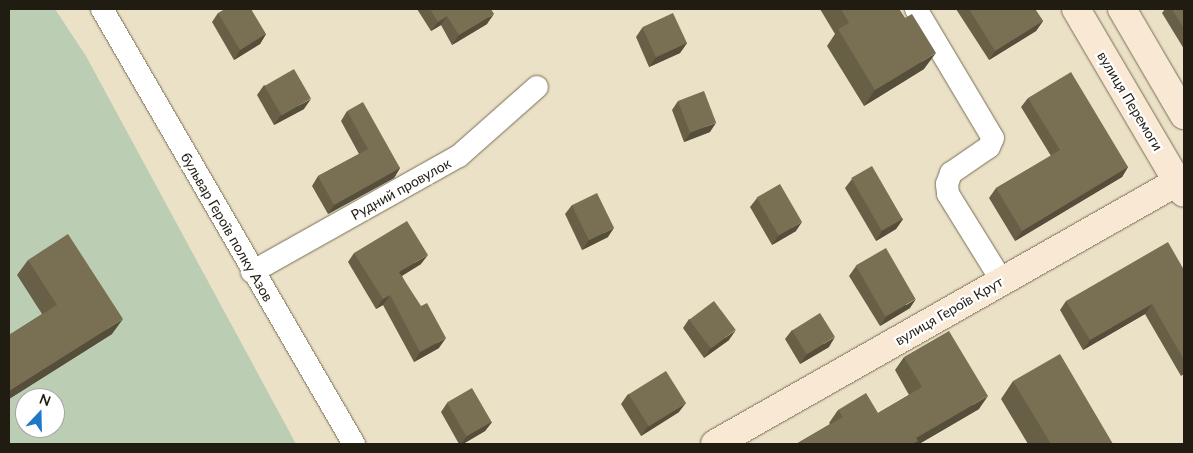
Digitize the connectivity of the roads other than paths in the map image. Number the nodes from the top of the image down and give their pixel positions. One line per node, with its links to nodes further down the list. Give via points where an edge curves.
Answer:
1 (102, 9): 8 (street, бульвар Героїв полку Азов)
2 (916, 9): 9 (street, via 992,136 989,147 951,173 947,184 948,194)
3 (1076, 9): 7 (street, вулиця Перемоги)
4 (1122, 9): 6 (street)
5 (537, 88): 8 (street, Рудний провулок, via 459,156)
6 (1184, 115)
7 (1182, 184): 9 (street, вулиця Героїв Крут)
8 (252, 272): 10 (street, бульвар Героїв полку Азов)
9 (1002, 281): 11 (street, вулиця Героїв Крут)
10 (354, 444)
11 (714, 444)

